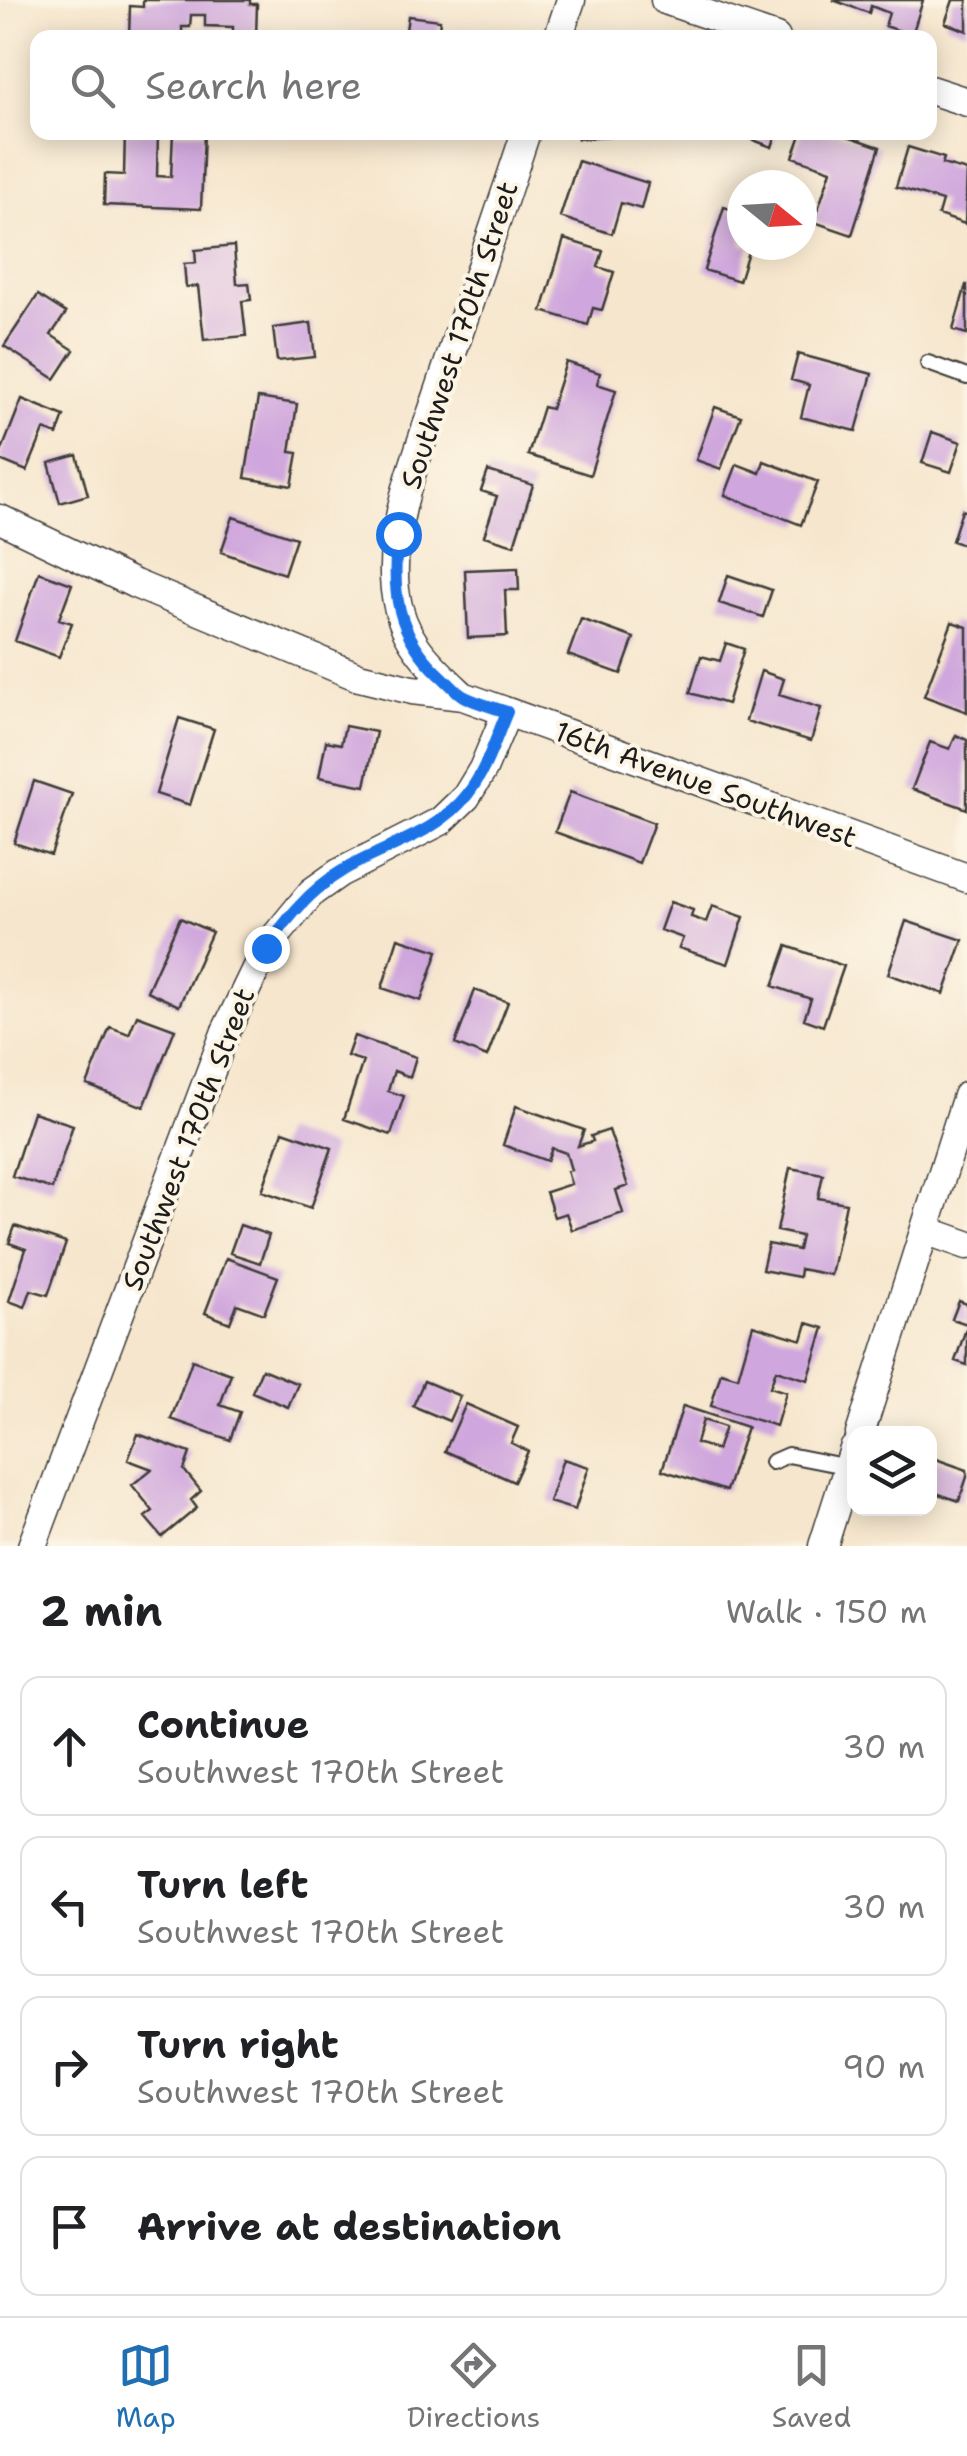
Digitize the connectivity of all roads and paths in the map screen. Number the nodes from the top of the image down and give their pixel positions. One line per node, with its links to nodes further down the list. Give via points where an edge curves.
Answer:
1 (571, 0): 3 (street)
2 (665, 0): 4 (street)
3 (561, 30)
4 (753, 30)
5 (937, 92): 6 (street)
6 (967, 102)
7 (523, 140): 11 (street, Southwest 170th Street, via 406,493 394,568 410,640)
8 (928, 363): 9 (lane)
9 (967, 377)
10 (0, 519): 11 (street, 16th Avenue Southwest, via 359,677)
11 (463, 696): 12 (street, 16th Avenue Southwest)
12 (507, 712): 13 (street, 16th Avenue Southwest); 21 (street, Southwest 170th Street, via 466,797 441,821 312,892 266,948 226,1031)
13 (967, 878)
14 (967, 1096): 15 (street)
15 (926, 1230): 16 (street); 17 (street)
16 (967, 1245)
17 (863, 1426)
18 (847, 1458): 19 (lane, via 788,1455)
19 (772, 1462)
20 (847, 1473): 22 (street)
21 (32, 1546)
22 (823, 1546)

